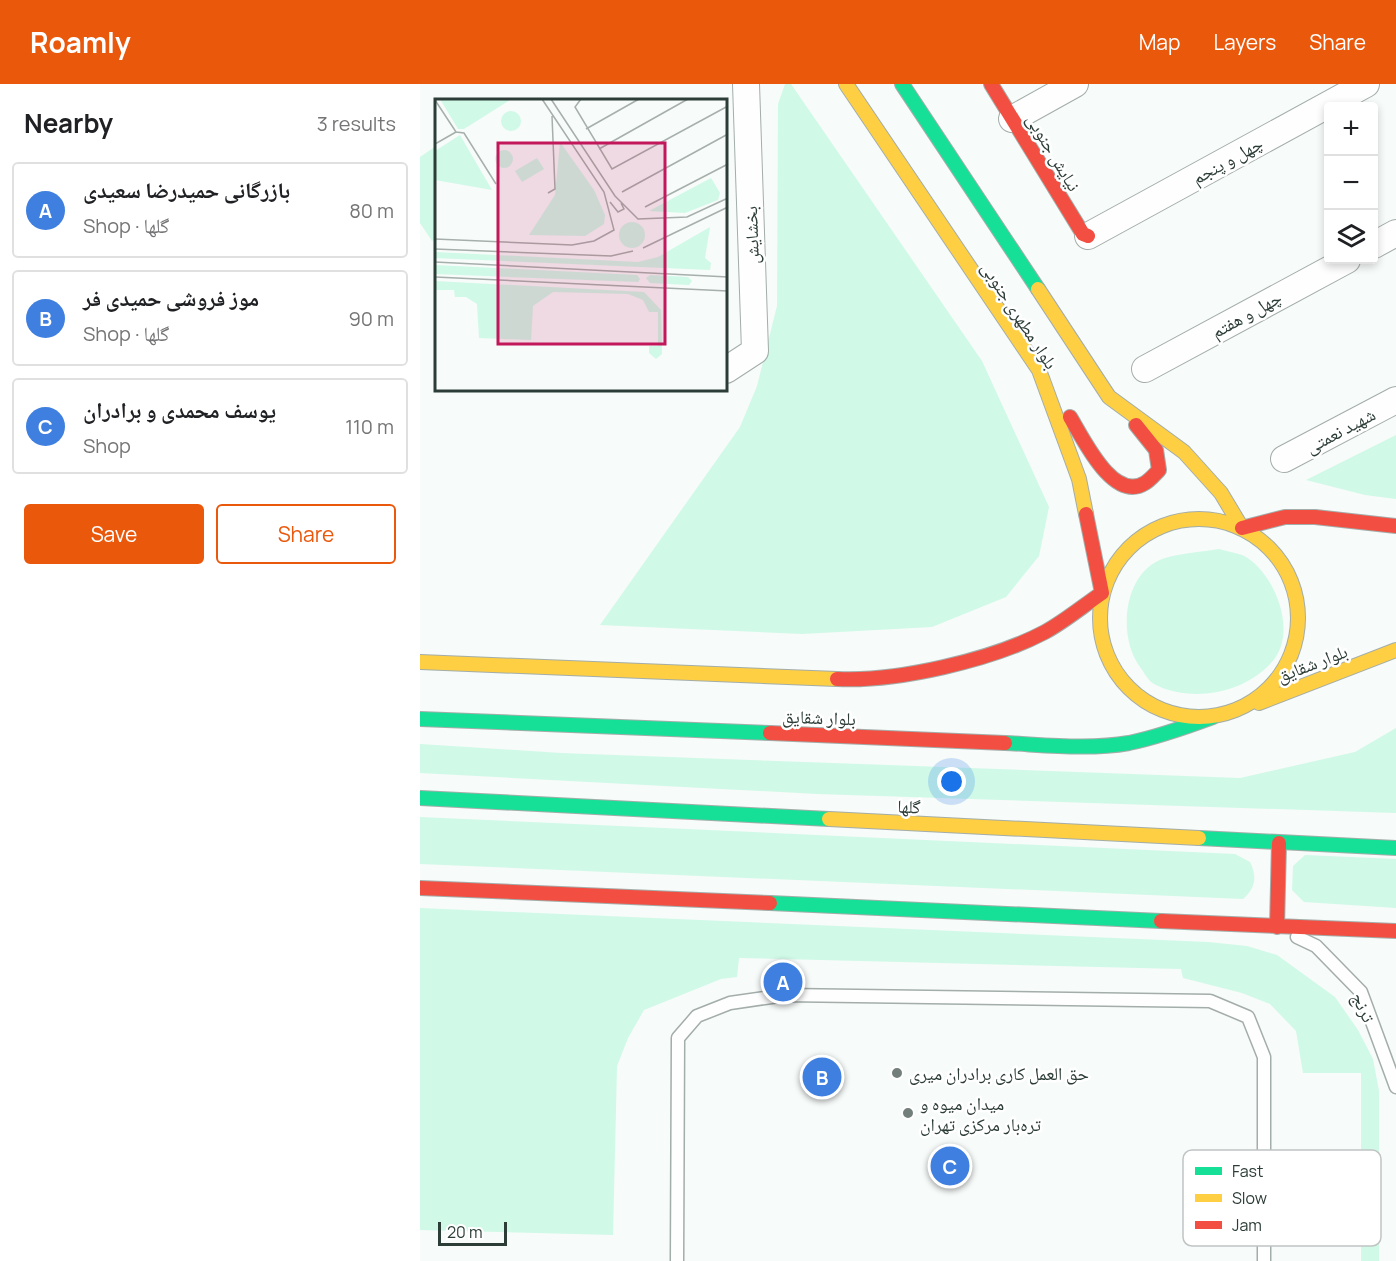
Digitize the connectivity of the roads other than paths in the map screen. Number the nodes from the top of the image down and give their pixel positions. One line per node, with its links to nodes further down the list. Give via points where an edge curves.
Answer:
1 (746, 84): 12 (street, بخشایش, via 755,351)
2 (846, 84): 14 (main road, بلوار مطهری جنوبی)
3 (902, 84): 15 (main road, بلوار مطهری جنوبی)
4 (991, 84): 7 (main road, نیایش جنوبی)
5 (1075, 84): 7 (street)
6 (1366, 84): 9 (street, چهل و پنجم)
7 (1012, 119): 9 (main road, نیایش جنوبی, via 1083,234)
8 (1396, 233): 10 (street)
9 (1088, 236)
10 (1378, 243)
11 (1340, 264): 13 (street, چهل و هفتم)
12 (728, 369)
13 (1145, 369)
14 (1039, 370): 15 (main road, via 1111,480 1122,488 1135,488 1150,482 1159,470 1156,450); 20 (main road, بلوار مطهری جنوبی, via 1079,479)
15 (1109, 397): 19 (main road, بلوار مطهری جنوبی, via 1184,452 1221,493)
16 (1396, 400): 17 (street, شهید نعمتی)
17 (1284, 459)
18 (1396, 526): 19 (main road, via 1285,517)
19 (1242, 528): 20 (main road, via 1215,520 1185,519 1157,528 1132,544 1113,566); 23 (main road, via 1269,547 1288,573 1298,604 1298,636 1287,666 1267,692)
20 (1102, 593): 22 (main road, via 1045,631 982,656 855,680); 24 (main road, via 1099,625 1106,657 1124,685 1160,709 1180,716)
21 (1396, 650): 23 (main road, بلوار شقایق)
22 (420, 662)
23 (1240, 710): 24 (main road)
24 (1213, 717): 25 (main road, بلوار شقایق, via 1128,743 1081,746)
25 (420, 719)
26 (420, 798): 27 (main road, گلها)
27 (1279, 843): 28 (main road, گلها); 30 (main road)
28 (1396, 848)
29 (420, 888): 30 (main road)
30 (1277, 927): 31 (main road); 32 (lane, ترنج, via 1316,946 1361,992)
31 (1396, 931)
32 (1396, 1087)
33 (1264, 1150): 34 (lane, via 1264,1057 1248,1017 1210,1000 785,995 730,1003 697,1016 678,1038)
34 (676, 1261)

